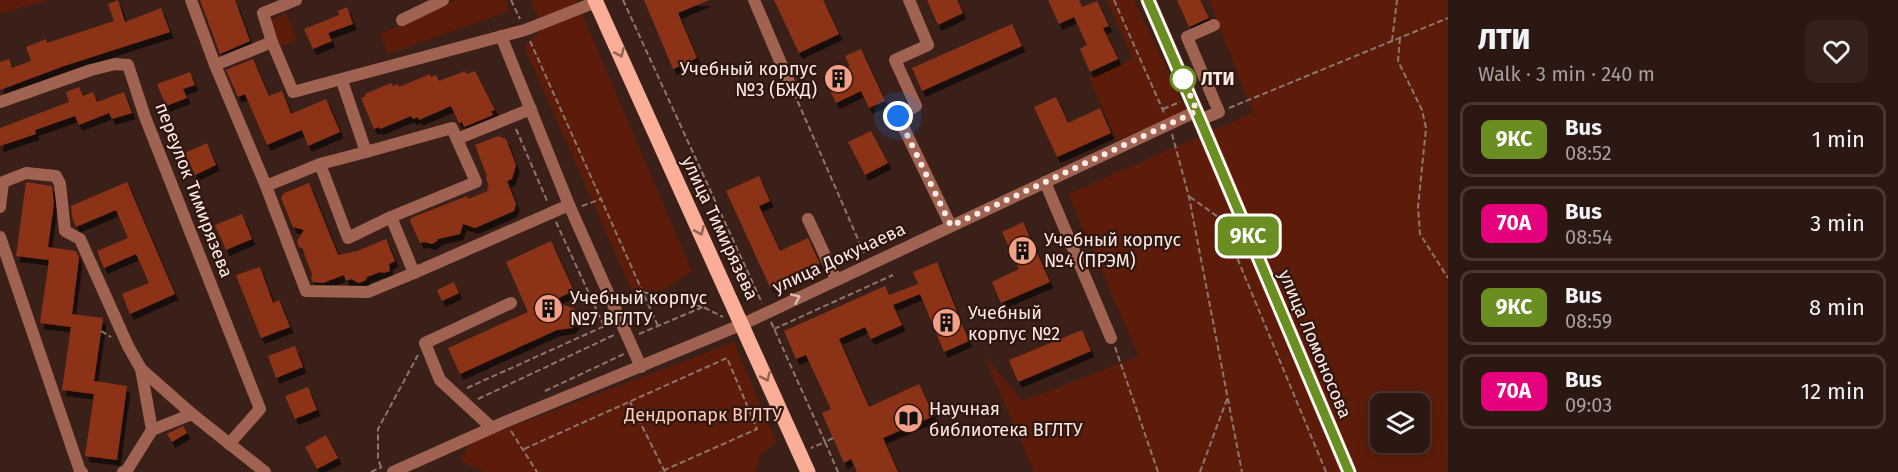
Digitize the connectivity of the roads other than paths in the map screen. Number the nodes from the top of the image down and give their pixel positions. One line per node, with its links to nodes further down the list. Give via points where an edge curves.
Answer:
1 (191, 0): 12 (street)
2 (296, 0): 11 (street, via 263,13)
3 (443, 0): 8 (street)
4 (754, 0): 14 (street)
5 (909, 0): 27 (street, via 928,45 895,60 916,106 898,116)
6 (1148, 0): 17 (main road, улица Ломоносова)
7 (596, 1): 10 (street); 32 (main road, улица Тимирязева, one-way to 32)
8 (402, 20)
9 (1214, 25): 17 (street, улица Докучаева, via 1187,37 1219,112)
10 (501, 36): 13 (street); 16 (street)
11 (272, 42): 12 (street); 13 (street, via 293,92)
12 (215, 65): 22 (street)
13 (342, 81): 19 (street)
14 (789, 82)
15 (0, 102): 39 (street, переулок Тимирязева, via 92,70 128,65 260,409)
16 (531, 109): 18 (street); 24 (street)
17 (1198, 115): 21 (street, улица Докучаева, via 1169,123); 45 (main road, улица Ломоносова)
18 (457, 139): 19 (street, via 452,128); 25 (street, via 476,182)
19 (366, 152): 20 (street)
20 (320, 164): 22 (street); 25 (street, via 348,237)
21 (1045, 182): 27 (street, улица Докучаева); 33 (street)
22 (266, 186): 29 (street, via 306,291 368,292)
23 (0, 207): 35 (street, via 3,182 26,172 56,176 66,231 80,239)
24 (570, 208): 29 (street); 34 (street)
25 (391, 217): 29 (street)
26 (808, 219): 30 (street)
27 (951, 226): 30 (street, улица Докучаева)
28 (0, 237): 41 (street)
29 (414, 273)
30 (836, 279): 32 (street, улица Докучаева, one-way to 30)
31 (511, 303): 37 (street, via 425,343 440,380)
32 (743, 324): 34 (street, улица Докучаева); 44 (main road, улица Тимирязева, one-way to 44)
33 (1112, 338)
34 (641, 367): 37 (street, улица Докучаева)
35 (141, 369): 36 (street); 38 (street)
36 (192, 414): 38 (street); 39 (street)
37 (492, 428): 40 (street, улица Докучаева)
38 (152, 430): 42 (street)
39 (229, 444): 43 (street)
40 (387, 470)
41 (82, 472)
42 (123, 472)
43 (265, 472)
44 (808, 472)
45 (1349, 472)

